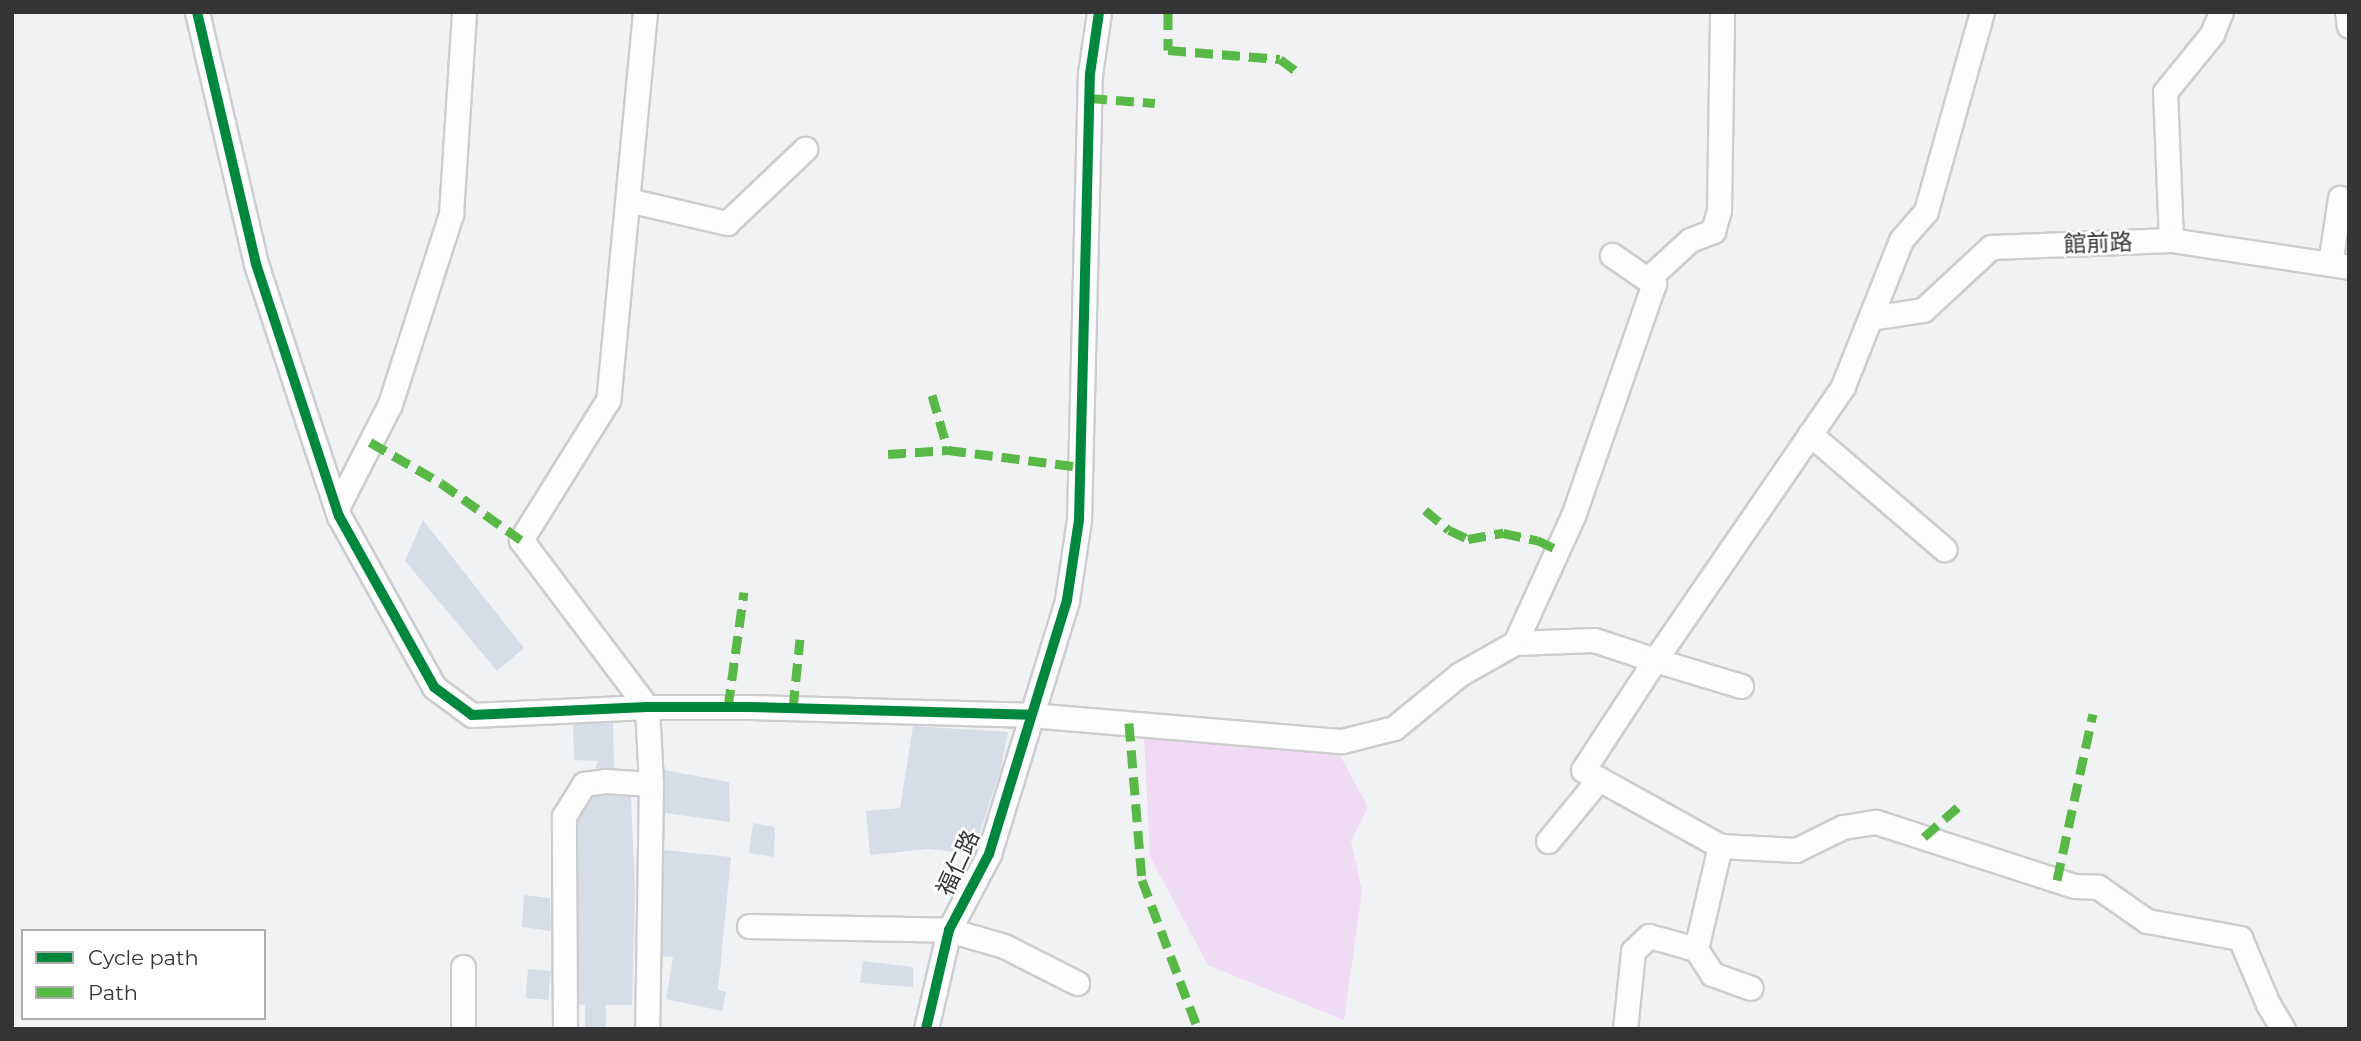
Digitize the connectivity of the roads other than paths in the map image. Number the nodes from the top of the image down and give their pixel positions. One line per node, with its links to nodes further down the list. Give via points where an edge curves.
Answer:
1 (197, 12): 19 (street, via 256,264)
2 (464, 12): 19 (street, via 451,214 390,404)
3 (645, 12): 12 (street)
4 (1099, 12): 25 (street, 福仁路, via 1090,74 1079,520 1067,600)
5 (1721, 12): 16 (street, via 1719,209 1713,231 1690,240 1653,274)
6 (1982, 12): 17 (street, via 1926,211 1901,240)
7 (2221, 12): 13 (street, via 2212,34 2165,92)
8 (2347, 12): 9 (street)
9 (2349, 26)
10 (805, 149): 12 (street, via 727,223)
11 (2340, 198): 15 (street)
12 (628, 200): 24 (street, via 608,400 521,540)
13 (2171, 240): 15 (street, 館前路); 17 (street, 館前路, via 1991,247 1923,310)
14 (1612, 255): 16 (street)
15 (2339, 266)
16 (1654, 284): 21 (street, via 1573,516)
17 (1871, 318): 18 (street, via 1843,386)
18 (1810, 434): 20 (street); 22 (street)
19 (337, 508): 24 (street, via 434,687 472,715)
20 (1944, 549)
21 (1515, 643): 22 (street, via 1594,640); 25 (street, via 1460,674 1394,728 1342,741)
22 (1655, 660): 23 (street); 26 (street, via 1583,770)
23 (1741, 686)
24 (647, 707): 25 (street); 27 (street)
25 (1030, 715): 31 (street, 福仁路, via 989,853)
26 (1599, 779): 28 (street); 29 (street)
27 (651, 784): 37 (street, via 584,784 564,816); 38 (street)
28 (1548, 841)
29 (1720, 846): 32 (street); 41 (street, via 1796,850 1843,827 1876,822 2074,886 2098,887 2147,921 2240,938)
30 (749, 926): 31 (street)
31 (949, 930): 34 (street, via 1004,946); 39 (street, 福仁路)
32 (1696, 949): 35 (street, via 1713,974); 40 (street, via 1649,936 1633,951)
33 (463, 967): 36 (street)
34 (1077, 983)
35 (1751, 988)
36 (463, 1029)
37 (565, 1029)
38 (647, 1029)
39 (926, 1029)
40 (1625, 1029)
41 (2283, 1029)

